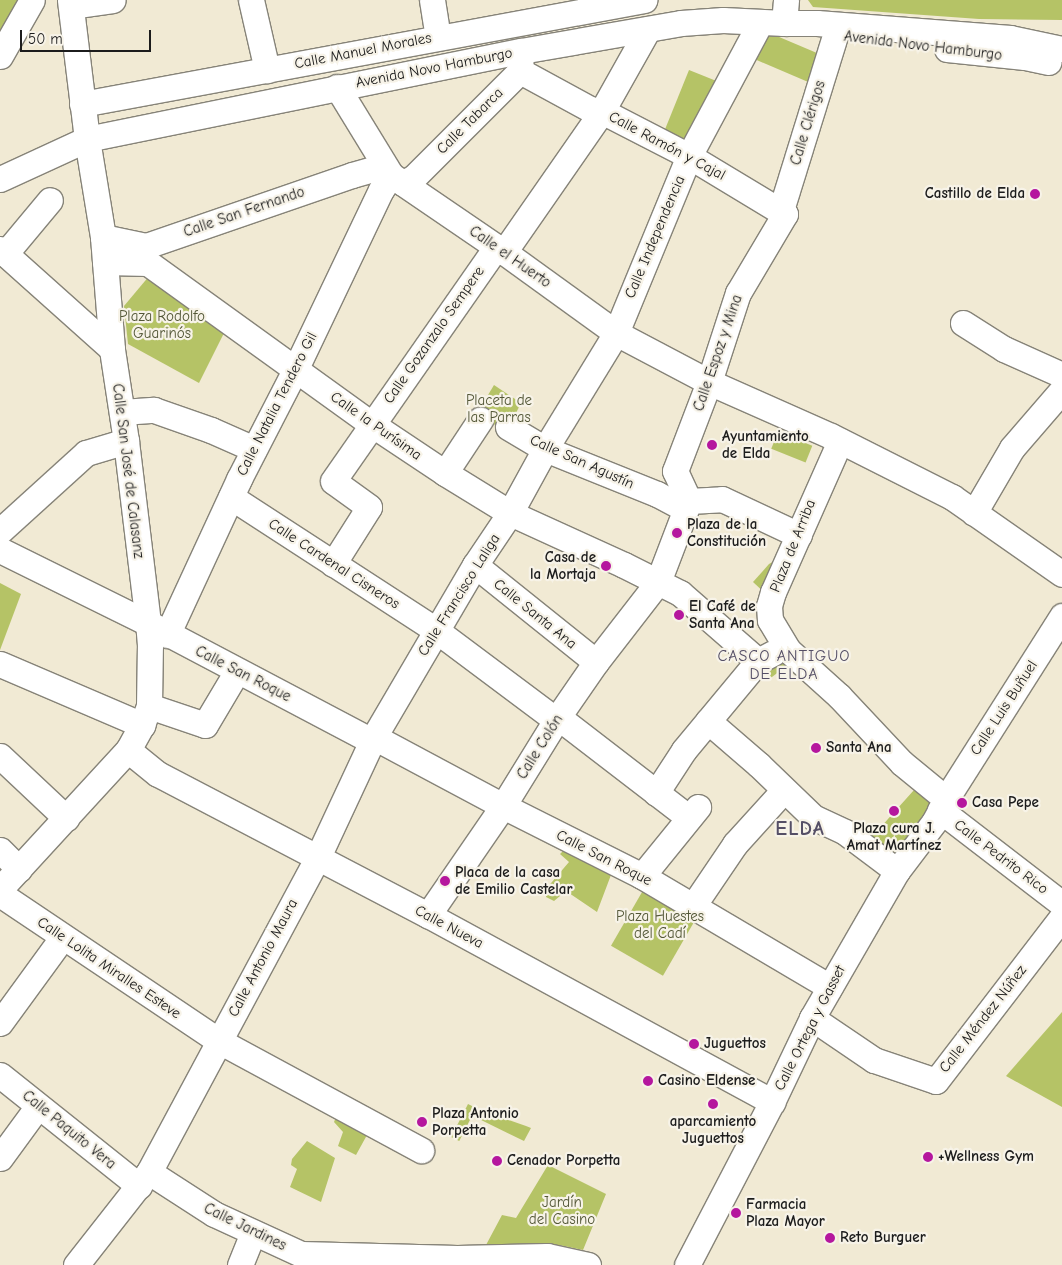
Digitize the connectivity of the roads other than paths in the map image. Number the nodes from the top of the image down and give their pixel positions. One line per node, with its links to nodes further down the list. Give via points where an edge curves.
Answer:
1 (32, 0): 13 (street)
2 (113, 0): 6 (street)
3 (251, 0): 16 (street)
4 (432, 0): 11 (street)
5 (644, 0): 7 (street, Calle Manuel Morales)
6 (71, 3): 18 (street, Calle San José de Calasanz)
7 (590, 6): 11 (street, Calle Manuel Morales)
8 (777, 15): 9 (street, Avenida Novo Hamburgo); 10 (street, Avenida Novo Hamburgo); 12 (street, Avenida Novo Hamburgo, via 817,23 1010,38); 21 (street, Calle Independencia)
9 (648, 29): 14 (street, Avenida Novo Hamburgo); 19 (street, Calle Gozanzalo Sempere)
10 (835, 36): 15 (street, Avenida Novo Hamburgo, via 1025,58); 25 (street, Calle Clérigos)
11 (438, 37): 16 (street, Calle Manuel Morales)
12 (1062, 49)
13 (0, 56)
14 (521, 61): 17 (street, Avenida Novo Hamburgo); 19 (street, Calle Ramón y Cajal, via 590,109); 22 (street, Calle Tabarca, via 413,178)
15 (1062, 66)
16 (268, 70): 18 (street, Calle Manuel Morales)
17 (336, 87): 20 (street, Avenida Novo Hamburgo); 22 (street)
18 (82, 104): 20 (street, Calle San José de Calasanz)
19 (602, 111): 21 (street, Calle Ramón y Cajal); 27 (street, Calle Gozanzalo Sempere)
20 (87, 139): 23 (street, Avenida Novo Hamburgo); 26 (street, Calle San José de Calasanz)
21 (689, 156): 25 (street, Calle Ramón y Cajal); 32 (street, Calle Independencia)
22 (392, 175): 27 (street, Calle el Huerto); 29 (street, Calle San Fernando, via 352,175); 34 (street, Calle Natalia Tendero Gil, via 381,190)
23 (0, 179)
24 (50, 200): 28 (street)
25 (783, 212): 36 (street, Calle Espoz y Mina, via 738,293)
26 (103, 237): 29 (street); 30 (street, Calle San José de Calasanz)
27 (500, 249): 32 (street, Calle el Huerto); 40 (street, Calle Gozanzalo Sempere)
28 (3, 251): 33 (street)
29 (147, 255): 30 (street); 34 (street, Calle la Purísima)
30 (105, 262): 33 (street, Calle San José de Calasanz)
31 (963, 323): 35 (street, via 1004,349)
32 (616, 333): 36 (street, Calle el Huerto); 45 (street, Calle Independencia)
33 (112, 349): 38 (street, Calle San José de Calasanz)
34 (296, 368): 40 (street, Calle la Purísima); 44 (street, Calle Natalia Tendero Gil)
35 (1062, 375)
36 (709, 382): 43 (street, Calle el Huerto); 48 (street, Calle Espoz y Mina, via 675,471)
37 (1062, 390): 50 (street, via 1012,448)
38 (122, 412): 42 (street, Calle San José de Calasanz); 44 (street, via 154,410)
39 (480, 420): 46 (street)
40 (372, 424): 46 (street, Calle la Purísima); 54 (street, Calle Gozanzalo Sempere, via 333,481 369,507)
41 (508, 428): 45 (street, Calle San Agustín)
42 (126, 441): 51 (street, via 86,453); 59 (street, Calle San José de Calasanz)
43 (840, 441): 50 (street, Calle el Huerto, via 952,497); 52 (street, Plaza de Arriba)
44 (254, 449): 47 (street, Calle Natalia Tendero Gil)
45 (545, 449): 48 (street, Calle San Agustín); 49 (street, Calle Francisco Laliga)
46 (445, 473): 49 (street, Calle la Purísima)
47 (231, 497): 54 (street, Calle Cardenal Cisneros); 59 (street, Calle Natalia Tendero Gil)
48 (687, 505): 52 (street, via 722,499); 57 (street, Calle Colón)
49 (510, 513): 55 (street, Calle Francisco Laliga); 57 (street, Calle la Purísima)
50 (974, 513): 56 (street, Calle el Huerto)
51 (0, 531)
52 (799, 535): 61 (street, Plaza de Arriba, via 769,606 770,620)
53 (0, 550): 59 (street, Calle San Roque)
54 (333, 564): 60 (street, Calle Cardenal Cisneros)
55 (475, 565): 60 (street, Calle Francisco Laliga); 63 (street, Calle Santa Ana)
56 (1062, 574)
57 (658, 582): 62 (street, Calle la Purísima, via 680,593); 63 (street, Calle Colón)
58 (1062, 616): 74 (street, Calle Luis Buñuel)
59 (158, 629): 65 (street, Calle San Roque); 66 (street, Calle San José de Calasanz, via 150,645)
60 (437, 631): 67 (street, Calle Cardenal Cisneros); 69 (street, Calle Francisco Laliga)
61 (788, 650): 62 (street, via 774,652); 74 (street, Plaza de Arriba, via 839,696)
62 (758, 660): 68 (street)
63 (596, 662): 67 (street, Calle Colón)
64 (0, 664): 66 (street)
65 (238, 671): 66 (street, via 206,725); 69 (street, Calle San Roque)
66 (145, 715): 70 (street, Calle San José de Calasanz)
67 (557, 718): 73 (street, Calle Cardenal Cisneros); 75 (street, Calle Colón)
68 (708, 721): 72 (street); 73 (street)
69 (373, 739): 75 (street, Calle San Roque); 78 (street, Calle Antonio Maura)
70 (128, 750): 76 (street, Calle San José de Calasanz); 78 (street, Calle Nueva, via 158,774)
71 (0, 756): 76 (street)
72 (784, 791): 80 (street, via 812,817 845,832); 85 (street, via 735,844)
73 (656, 793): 81 (street, Calle Cardenal Cisneros, via 694,812)
74 (943, 805): 80 (street, Calle Ortega y Gasset); 84 (street, Calle Pedrito Rico)
75 (503, 806): 81 (street, Calle San Roque); 86 (street, Calle Colón)
76 (66, 818): 79 (street, Calle San José de Calasanz)
77 (0, 850): 79 (street)
78 (316, 859): 86 (street, Calle Nueva); 92 (street, Calle Antonio Maura)
79 (19, 869): 82 (street, Calle San José de Calasanz)
80 (897, 871): 89 (street, Calle Ortega y Gasset)
81 (642, 876): 85 (street, Calle San Roque)
82 (0, 889)
83 (0, 894): 88 (street, Calle Lolita Miralles Esteve)
84 (1062, 904)
85 (694, 906): 89 (street, Calle San Roque)
86 (428, 915): 94 (street, Calle Nueva)
87 (1062, 916): 90 (street, Calle Méndez Núñez, via 936,1081 874,1060)
88 (62, 938): 91 (street); 92 (street, Calle Lolita Miralles Esteve)
89 (830, 986): 90 (street, Calle Ortega y Gasset)
90 (812, 1018): 94 (street, Calle Ortega y Gasset)
91 (0, 1023)
92 (219, 1041): 96 (street, Calle Lolita Miralles Esteve); 98 (street, Calle Antonio Maura)
93 (0, 1075): 95 (street, Calle Paquito Vera)
94 (772, 1102): 106 (street, Calle Ortega y Gasset)
95 (38, 1106): 97 (street); 98 (street, Calle Paquito Vera)
96 (421, 1150)
97 (0, 1158)
98 (144, 1179): 99 (street, Calle Jardines); 103 (street, Calle Antonio Maura)
99 (254, 1232): 100 (street, Calle Jardines, via 302,1254); 104 (street)
100 (410, 1260): 101 (street, Calle Jardines)
101 (455, 1261): 102 (street, Calle Jardines)
102 (545, 1261): 105 (street, Calle Jardines)
103 (76, 1265)
104 (240, 1265)
105 (588, 1265)
106 (687, 1265)

